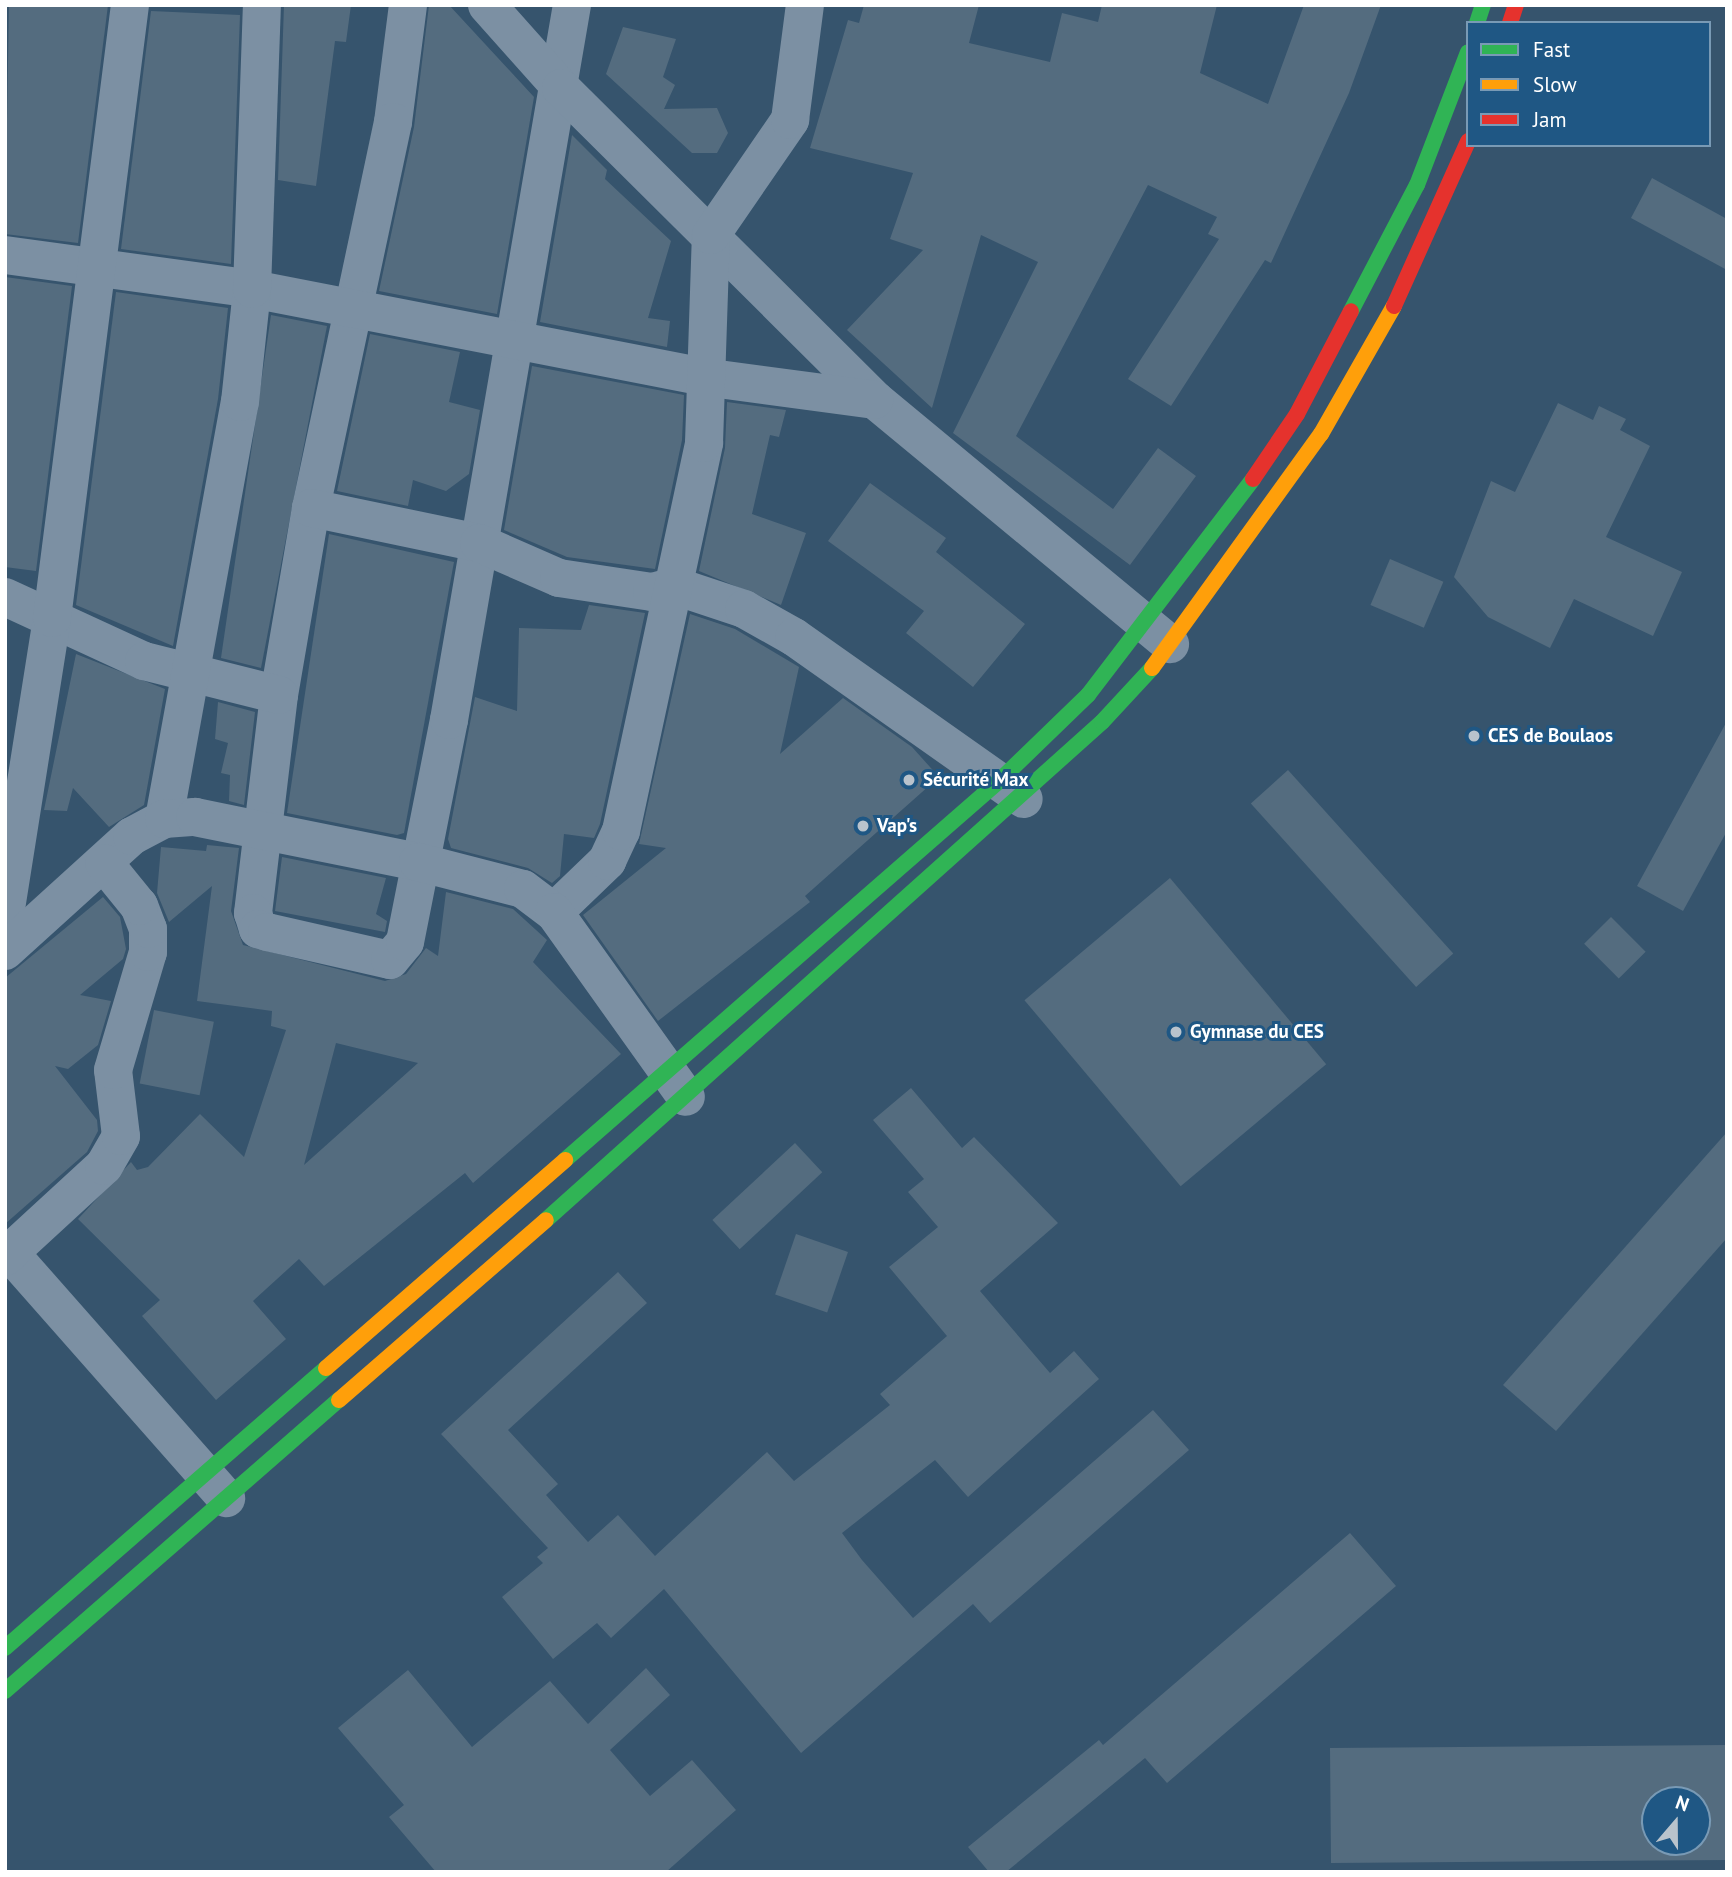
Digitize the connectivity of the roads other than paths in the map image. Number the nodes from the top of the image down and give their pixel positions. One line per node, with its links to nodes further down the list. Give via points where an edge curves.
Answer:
1 (130, 5): 12 (street)
2 (262, 5): 13 (street)
3 (408, 5): 14 (street, via 393,122)
4 (487, 5): 8 (street)
5 (572, 5): 8 (street)
6 (805, 5): 10 (street, via 790,120)
7 (1466, 57): 23 (main road, via 1417,185 1353,316)
8 (561, 88): 10 (street); 15 (street)
9 (1466, 145): 23 (main road, via 1382,332 1321,434)
10 (711, 235): 16 (street); 17 (street)
11 (5, 255): 12 (street)
12 (96, 267): 13 (street); 22 (street)
13 (252, 289): 14 (street); 24 (street, via 225,503)
14 (353, 310): 15 (street); 18 (street)
15 (511, 340): 16 (street); 19 (street)
16 (710, 378): 17 (street); 20 (street)
17 (875, 400): 23 (street)
18 (311, 508): 19 (street); 25 (street)
19 (479, 543): 20 (street, via 559,578 652,592); 29 (street)
20 (675, 586): 26 (street, via 744,609 794,637); 31 (street, via 621,831 607,861)
21 (5, 597): 22 (street)
22 (52, 618): 24 (street); 32 (street)
23 (1160, 636): 26 (main road); 26 (main road)
24 (187, 675): 25 (street); 27 (street)
25 (279, 695): 28 (street)
26 (1011, 790): 34 (main road); 34 (main road)
27 (164, 819): 28 (street, via 195,817); 30 (street)
28 (262, 829): 29 (street); 29 (street, via 253,913 258,929 390,960 405,942)
29 (418, 862): 31 (street, via 523,889)
30 (104, 863): 33 (street); 35 (street, via 139,906 148,929 148,952 113,1070 121,1136 104,1166)
31 (554, 912): 34 (street)
32 (5, 915)
33 (5, 951)
34 (678, 1085): 36 (main road); 36 (main road)
35 (8, 1255): 36 (street)
36 (216, 1486): 37 (main road); 37 (main road)
37 (11, 1667)

